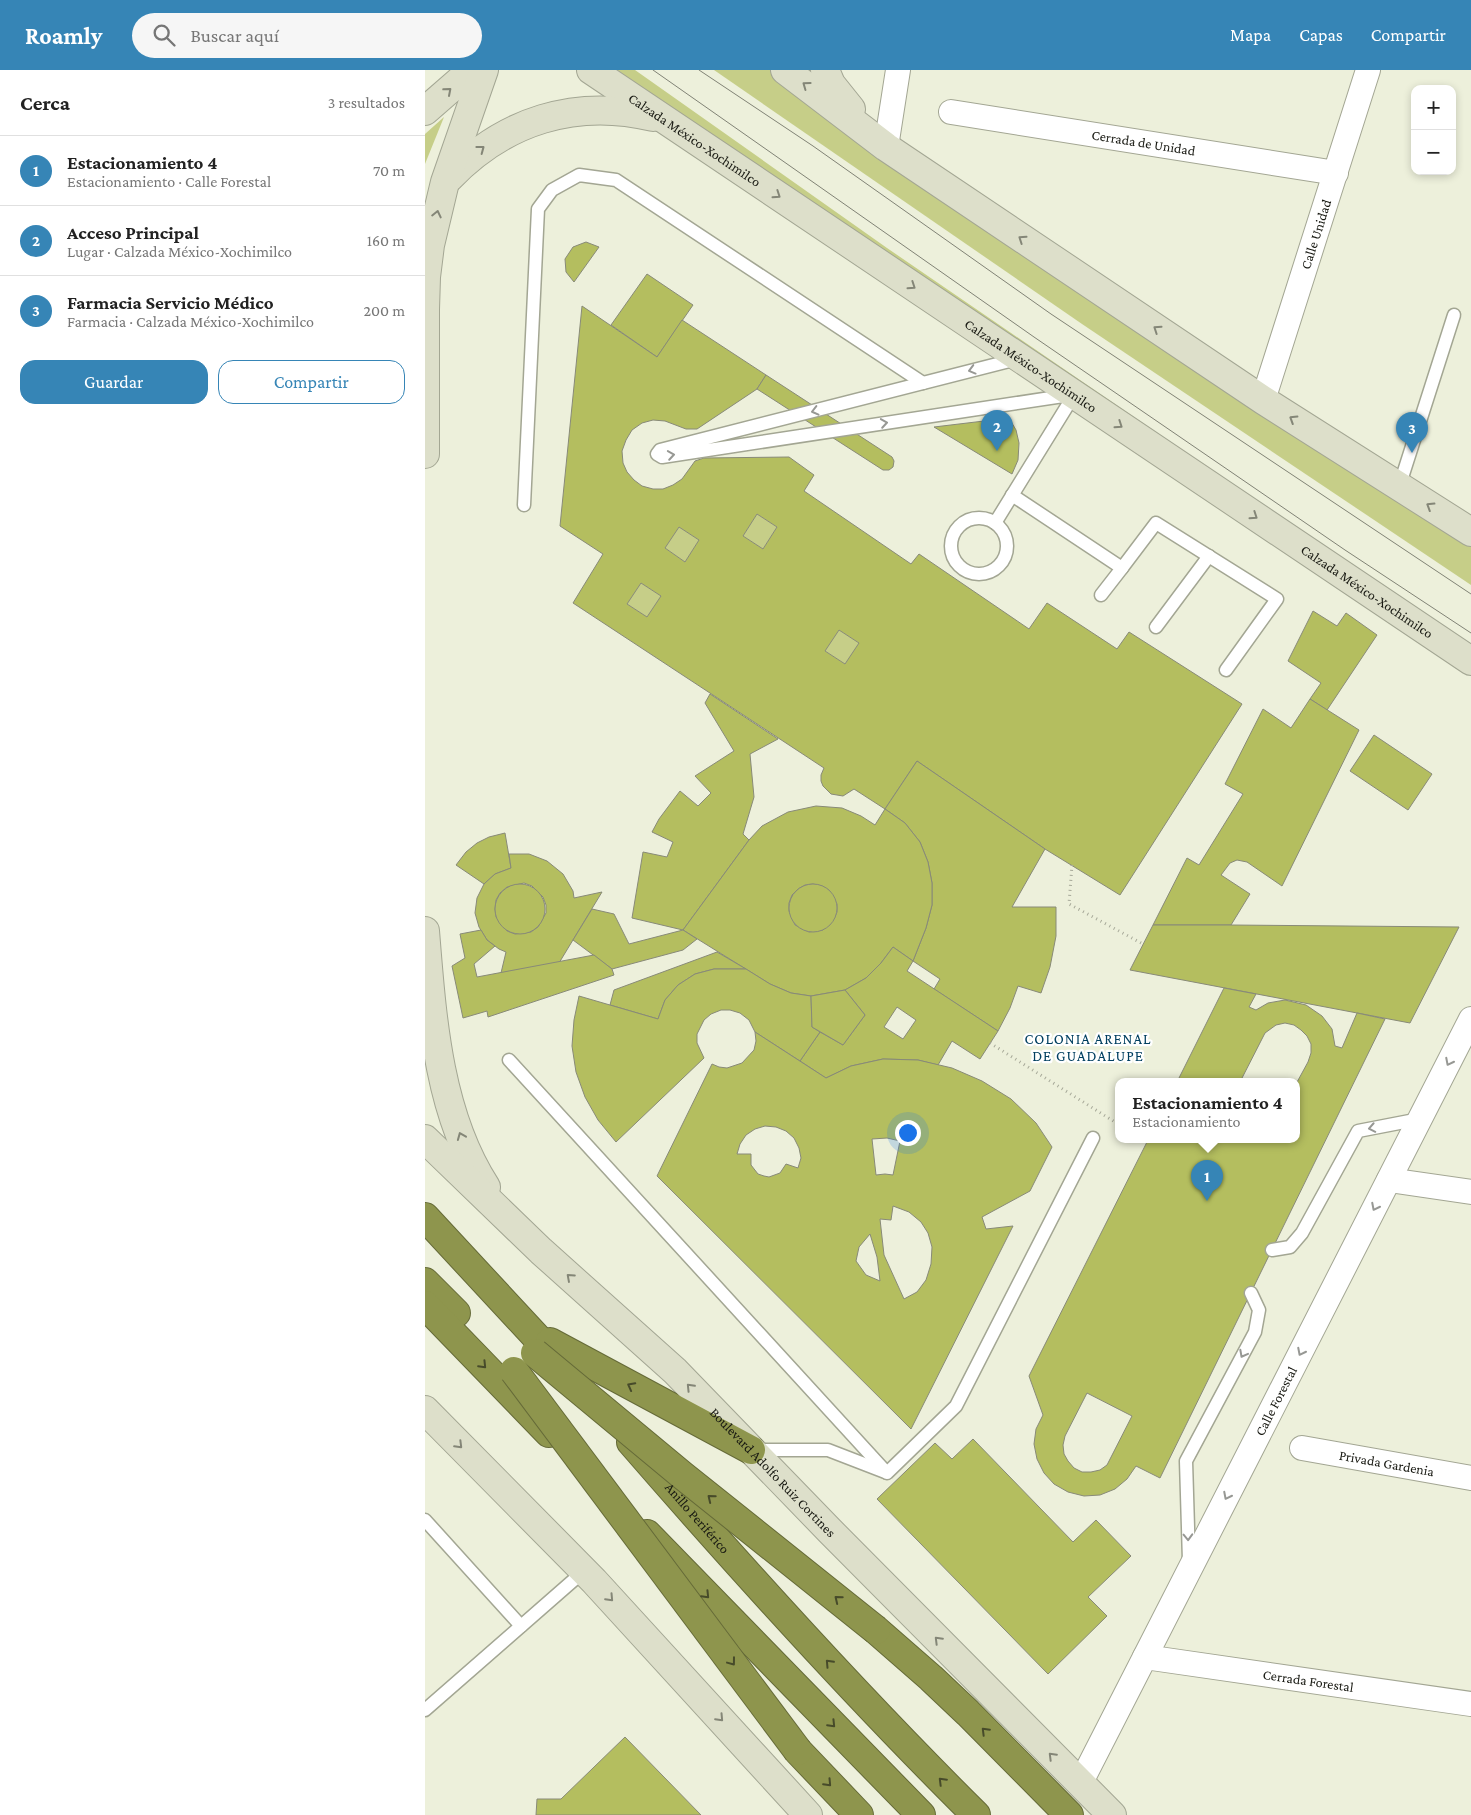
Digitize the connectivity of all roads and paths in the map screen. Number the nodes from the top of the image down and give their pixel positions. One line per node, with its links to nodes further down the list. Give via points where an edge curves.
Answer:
1 (472, 70): 8 (main road, one-way to 1)
2 (484, 70): 13 (main road)
3 (591, 70): 10 (main road, Calzada México-Xochimilco)
4 (785, 70): 11 (main road, one-way to 4)
5 (825, 70): 11 (main road, via 831,84)
6 (898, 70): 11 (street)
7 (1368, 70): 12 (street, Calle Unidad)
8 (425, 111)
9 (951, 112): 12 (street, Cerrada de Unidad)
10 (664, 119): 13 (main road, one-way to 10, via 485,145 508,132 550,116 585,110 611,110); 15 (main road, Calzada México-Xochimilco, one-way to 15)
11 (886, 147): 18 (main road, one-way to 11)
12 (1335, 172): 18 (street, Calle Unidad)
13 (445, 182): 19 (main road, one-way to 13, via 426,277 433,229)
14 (1454, 315): 20 (lane)
15 (1019, 358): 16 (lane, one-way to 16); 17 (main road, Calzada México-Xochimilco)
16 (923, 383): 17 (lane, one-way to 17, via 660,450 657,454 662,457); 22 (lane, via 616,180 579,175 552,190 538,209)
17 (1074, 395): 21 (lane); 29 (main road, Calzada México-Xochimilco, one-way to 29)
18 (1263, 400): 20 (main road, one-way to 18)
19 (425, 454)
20 (1399, 487): 24 (main road, one-way to 20)
21 (1012, 495): 23 (lane); 26 (lane)
22 (524, 504)
23 (995, 523): 23 (lane, via 978,518 956,531 951,548 964,570 983,574 1000,566 1005,558 1006,539 1003,530)
24 (1470, 529)
25 (1209, 556): 26 (lane, via 1156,523); 28 (lane); 30 (lane, via 1277,599)
26 (1122, 568): 27 (lane)
27 (1101, 595)
28 (1156, 626)
29 (1471, 661)
30 (1226, 670)
31 (1072, 865): 33 (path, via 1069,904)
32 (425, 931): 43 (main road, one-way to 32, via 477,1174 459,1130 439,1065)
33 (1143, 944)
34 (1471, 1019): 37 (street, Calle Forestal, one-way to 37)
35 (990, 1043): 38 (path)
36 (509, 1060): 54 (lane)
37 (1420, 1119): 41 (street, Calle Forestal); 46 (lane, one-way to 46, via 1358,1131 1302,1233 1290,1247)
38 (1115, 1122)
39 (1093, 1138): 54 (lane, via 956,1406)
40 (425, 1139): 43 (main road, Boulevard Adolfo Ruiz Cortines)
41 (1389, 1180): 42 (street); 57 (street, Calle Forestal, one-way to 57)
42 (1471, 1192)
43 (500, 1210): 53 (main road, Boulevard Adolfo Ruiz Cortines, one-way to 43, via 675,1371)
44 (425, 1217): 50 (highway, Anillo Periférico)
45 (425, 1240): 50 (highway)
46 (1272, 1250)
47 (425, 1282): 65 (highway, one-way to 65, bridge, via 514,1371 798,1751)
48 (1251, 1293): 57 (lane, one-way to 57, via 1259,1310 1255,1332 1186,1461)
49 (425, 1305): 66 (highway, one-way to 66)
50 (535, 1344): 53 (highway, one-way to 50); 67 (highway, Anillo Periférico, one-way to 50, via 774,1605); 68 (highway, one-way to 50, bridge, via 931,1678 682,1475)
51 (425, 1410): 58 (main road, one-way to 58)
52 (1302, 1448): 55 (street, Privada Gardenia)
53 (751, 1450): 54 (lane, via 828,1450); 63 (main road, Boulevard Adolfo Ruiz Cortines, one-way to 53)
54 (887, 1473)
55 (1471, 1478)
56 (425, 1520): 59 (lane)
57 (1190, 1569): 60 (street, Calle Forestal)
58 (584, 1571): 59 (lane); 64 (main road, one-way to 64)
59 (521, 1626): 62 (lane)
60 (1145, 1657): 61 (street, Cerrada Forestal); 63 (street, Calle Forestal)
61 (1471, 1704)
62 (425, 1710)
63 (1080, 1784): 69 (main road, Boulevard Adolfo Ruiz Cortines)
64 (809, 1815)
65 (859, 1815)
66 (921, 1815)
67 (976, 1815)
68 (1069, 1815)
69 (1112, 1815)

